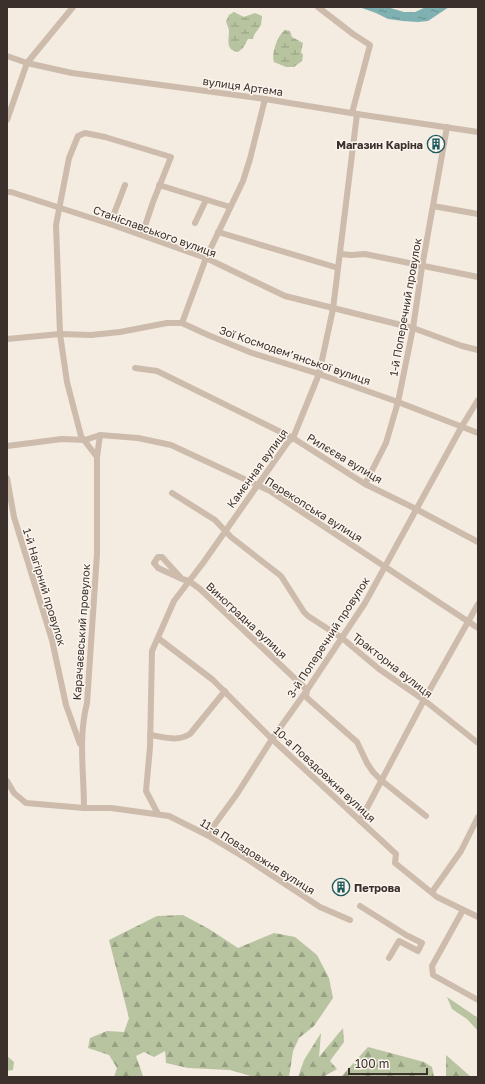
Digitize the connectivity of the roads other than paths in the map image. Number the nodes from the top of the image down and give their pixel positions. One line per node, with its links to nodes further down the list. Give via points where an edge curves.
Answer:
1 (73, 7): 4 (street)
2 (318, 7): 6 (street, Камєнная вулиця, via 370,45)
3 (7, 56): 4 (street, вулиця Артема)
4 (27, 63): 5 (street, вулиця Артема, via 72,73); 7 (street)
5 (265, 99): 6 (street, вулиця Артема); 15 (street, via 243,181)
6 (354, 112): 8 (street, вулиця Артема); 22 (street, Камєнная вулиця)
7 (7, 120)
8 (447, 127): 9 (street, вулиця Артема); 14 (street, 1-й Поперечний провулок)
9 (478, 132)
10 (125, 185): 19 (street)
11 (159, 186): 13 (street); 16 (street, via 171,157 85,133 78,136 69,158); 21 (street)
12 (7, 192): 16 (street, Станіславського вулиця)
13 (206, 200): 15 (street); 18 (street)
14 (433, 206): 17 (street); 24 (street, 1-й Поперечний провулок)
15 (230, 207): 20 (street)
16 (59, 208): 19 (street, Станіславського вулиця); 30 (street, via 56,225)
17 (478, 214)
18 (195, 223)
19 (110, 224): 21 (street, Станіславського вулиця)
20 (218, 232): 23 (street); 25 (street)
21 (142, 236): 23 (street, Станіславського вулиця)
22 (340, 254): 24 (street, via 365,254); 25 (street, Камєнная вулиця)
23 (206, 258): 27 (street, Станіславського вулиця, via 285,296); 28 (street)
24 (422, 266): 26 (street); 29 (street, 1-й Поперечний провулок)
25 (338, 268): 27 (street, Камєнная вулиця)
26 (478, 277)
27 (333, 309): 29 (street, Станіславського вулиця); 34 (street, Камєнная вулиця)
28 (182, 322): 30 (street, via 91,335); 34 (street, Зої Космодем’янської вулиця, via 252,353)
29 (414, 328): 32 (street, Станіславського вулиця); 36 (street, 1-й Поперечний провулок)
30 (60, 334): 31 (street); 41 (street, via 67,382 81,436)
31 (7, 339)
32 (478, 350)
33 (135, 368): 40 (street, Рилєєва вулиця, via 157,371)
34 (319, 374): 36 (street, Зої Космодем’янської вулиця); 40 (street, Камєнная вулиця)
35 (478, 400): 37 (street, 3-й Поперечний провулок)
36 (398, 402): 37 (street, Зої Космодем’янської вулиця); 45 (street, 1-й Поперечний провулок, via 386,443)
37 (462, 426): 38 (street, Зої Космодем’янської вулиця); 48 (street, 3-й Поперечний провулок)
38 (478, 433)
39 (100, 435): 41 (street, Перекопська вулиця); 43 (street, Карачаєвський провулок); 46 (street, Перекопська вулиця, via 138,438 172,445)
40 (293, 438): 45 (street, Рилєєва вулиця); 46 (street, Камєнная вулиця)
41 (85, 440): 42 (street, Перекопська вулиця, via 62,439); 43 (street)
42 (7, 446)
43 (97, 457): 65 (street, Карачаєвський провулок, via 97,554 87,703)
44 (7, 478): 65 (street, 1-й Нагірний провулок, via 14,517 52,640 66,705)
45 (365, 484): 48 (street, Рилєєва вулиця)
46 (257, 485): 49 (street, Камєнная вулиця); 51 (street, Перекопська вулиця)
47 (172, 493): 49 (street, Тракторна вулиця, via 215,520)
48 (416, 509): 50 (street, Рилєєва вулиця); 51 (street, 3-й Поперечний провулок)
49 (225, 531): 53 (street, Камєнная вулиця); 58 (street, Тракторна вулиця, via 281,576 304,612)
50 (478, 542)
51 (385, 566): 55 (street, Перекопська вулиця); 58 (street, 3-й Поперечний провулок)
52 (182, 579): 53 (street, Виноградна вулиця)
53 (189, 581): 57 (street, Камєнная вулиця, via 174,601); 59 (street, Виноградна вулиця)
54 (478, 604): 55 (street)
55 (469, 622): 56 (street, Перекопська вулиця); 61 (street)
56 (478, 628)
57 (158, 638): 60 (street, 10-а Повздовжня вулиця); 62 (street, Камєнная вулиця, via 152,651)
58 (342, 638): 59 (street, 3-й Поперечний провулок); 61 (street, Тракторна вулиця, via 379,669)
59 (307, 690): 63 (street, 3-й Поперечний провулок); 66 (street, Виноградна вулиця, via 306,697 357,742 367,763)
60 (225, 691): 62 (street, via 190,734 174,739); 63 (street, 10-а Повздовжня вулиця)
61 (424, 700): 64 (street, Тракторна вулиця); 66 (street)
62 (150, 735): 69 (street, Камєнная вулиця, via 146,791)
63 (272, 739): 72 (street, 10-а Повздовжня вулиця); 73 (street, 3-й Поперечний провулок)
64 (478, 743)
65 (81, 747): 68 (street, Карачаєвський провулок)
66 (381, 780): 70 (street, Виноградна вулиця); 72 (street)
67 (7, 782): 68 (street, 11-а Повздовжня вулиця, via 14,793 26,803)
68 (84, 808): 69 (street, 11-а Повздовжня вулиця, via 111,808)
69 (158, 814): 73 (street, 11-а Повздовжня вулиця, via 169,816)
70 (426, 816)
71 (478, 818): 74 (street, via 461,851)
72 (360, 821): 74 (street, 10-а Повздовжня вулиця, via 396,854 395,863)
73 (207, 835): 78 (street, 11-а Повздовжня вулиця, via 247,858 320,907)
74 (432, 892): 76 (street, 10-а Повздовжня вулиця)
75 (360, 906): 79 (street, via 422,943 418,951 399,941)
76 (463, 910): 77 (street, 10-а Повздовжня вулиця); 80 (street, via 432,966 433,975)
77 (478, 917)
78 (350, 920)
79 (389, 958)
80 (478, 1000)

